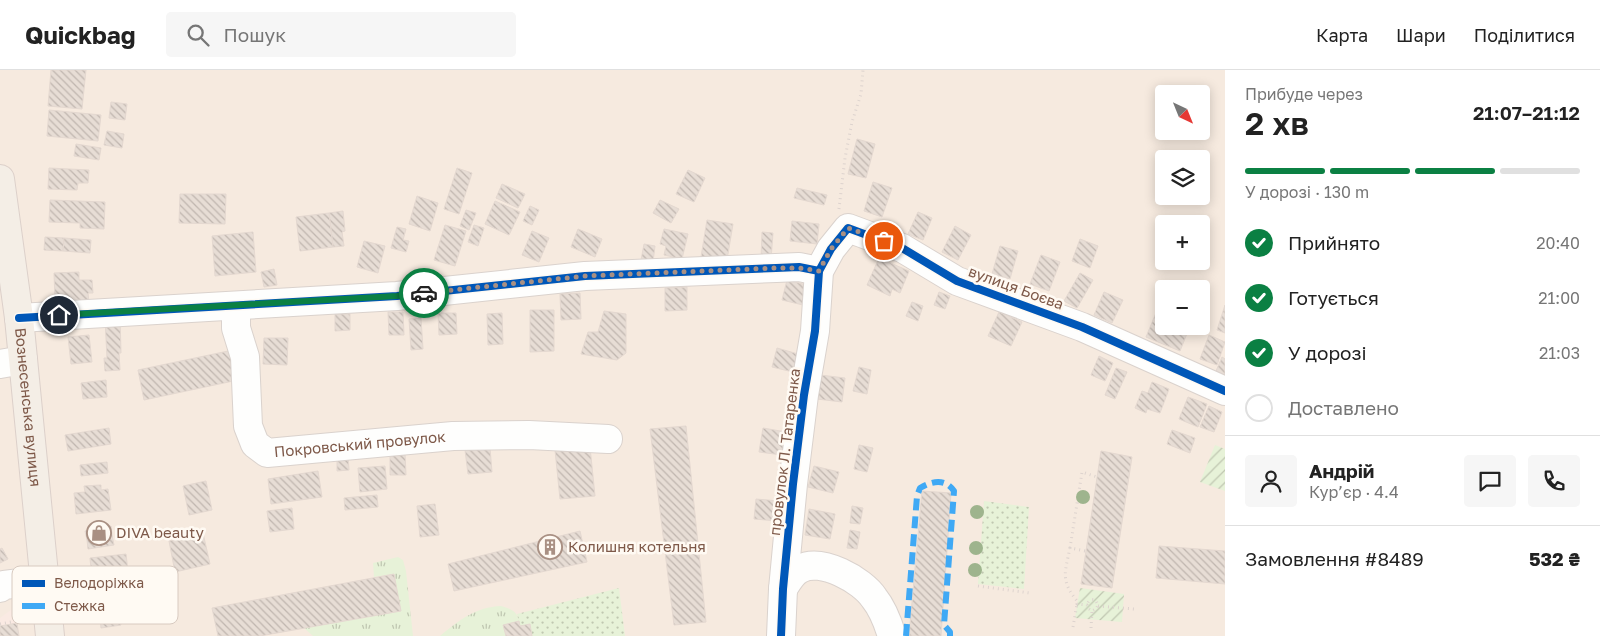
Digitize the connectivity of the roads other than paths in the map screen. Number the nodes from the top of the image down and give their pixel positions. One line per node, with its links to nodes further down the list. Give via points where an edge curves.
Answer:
1 (0, 179): 4 (main road, Вознесенська вулиця)
2 (819, 271): 3 (street, via 776,268 585,276 397,296); 6 (street, вулиця Боєва, via 848,228 902,248 957,281 1082,327); 11 (street, провулок Л. Татаренка, via 815,331 804,395)
3 (236, 306): 4 (street); 7 (street, Покровський провулок, via 236,328 245,357 248,426 255,444 266,453 452,436)
4 (19, 318): 5 (main road, Вознесенська вулиця)
5 (12, 362): 8 (main road, Вознесенська вулиця)
6 (1225, 390)
7 (608, 439)
8 (43, 566)
9 (12, 584): 10 (street)
10 (0, 588)
11 (783, 589): 12 (street, провулок Л. Татаренка); 13 (street, via 800,568 810,565 832,568 873,596)
12 (781, 636)
13 (892, 636)

